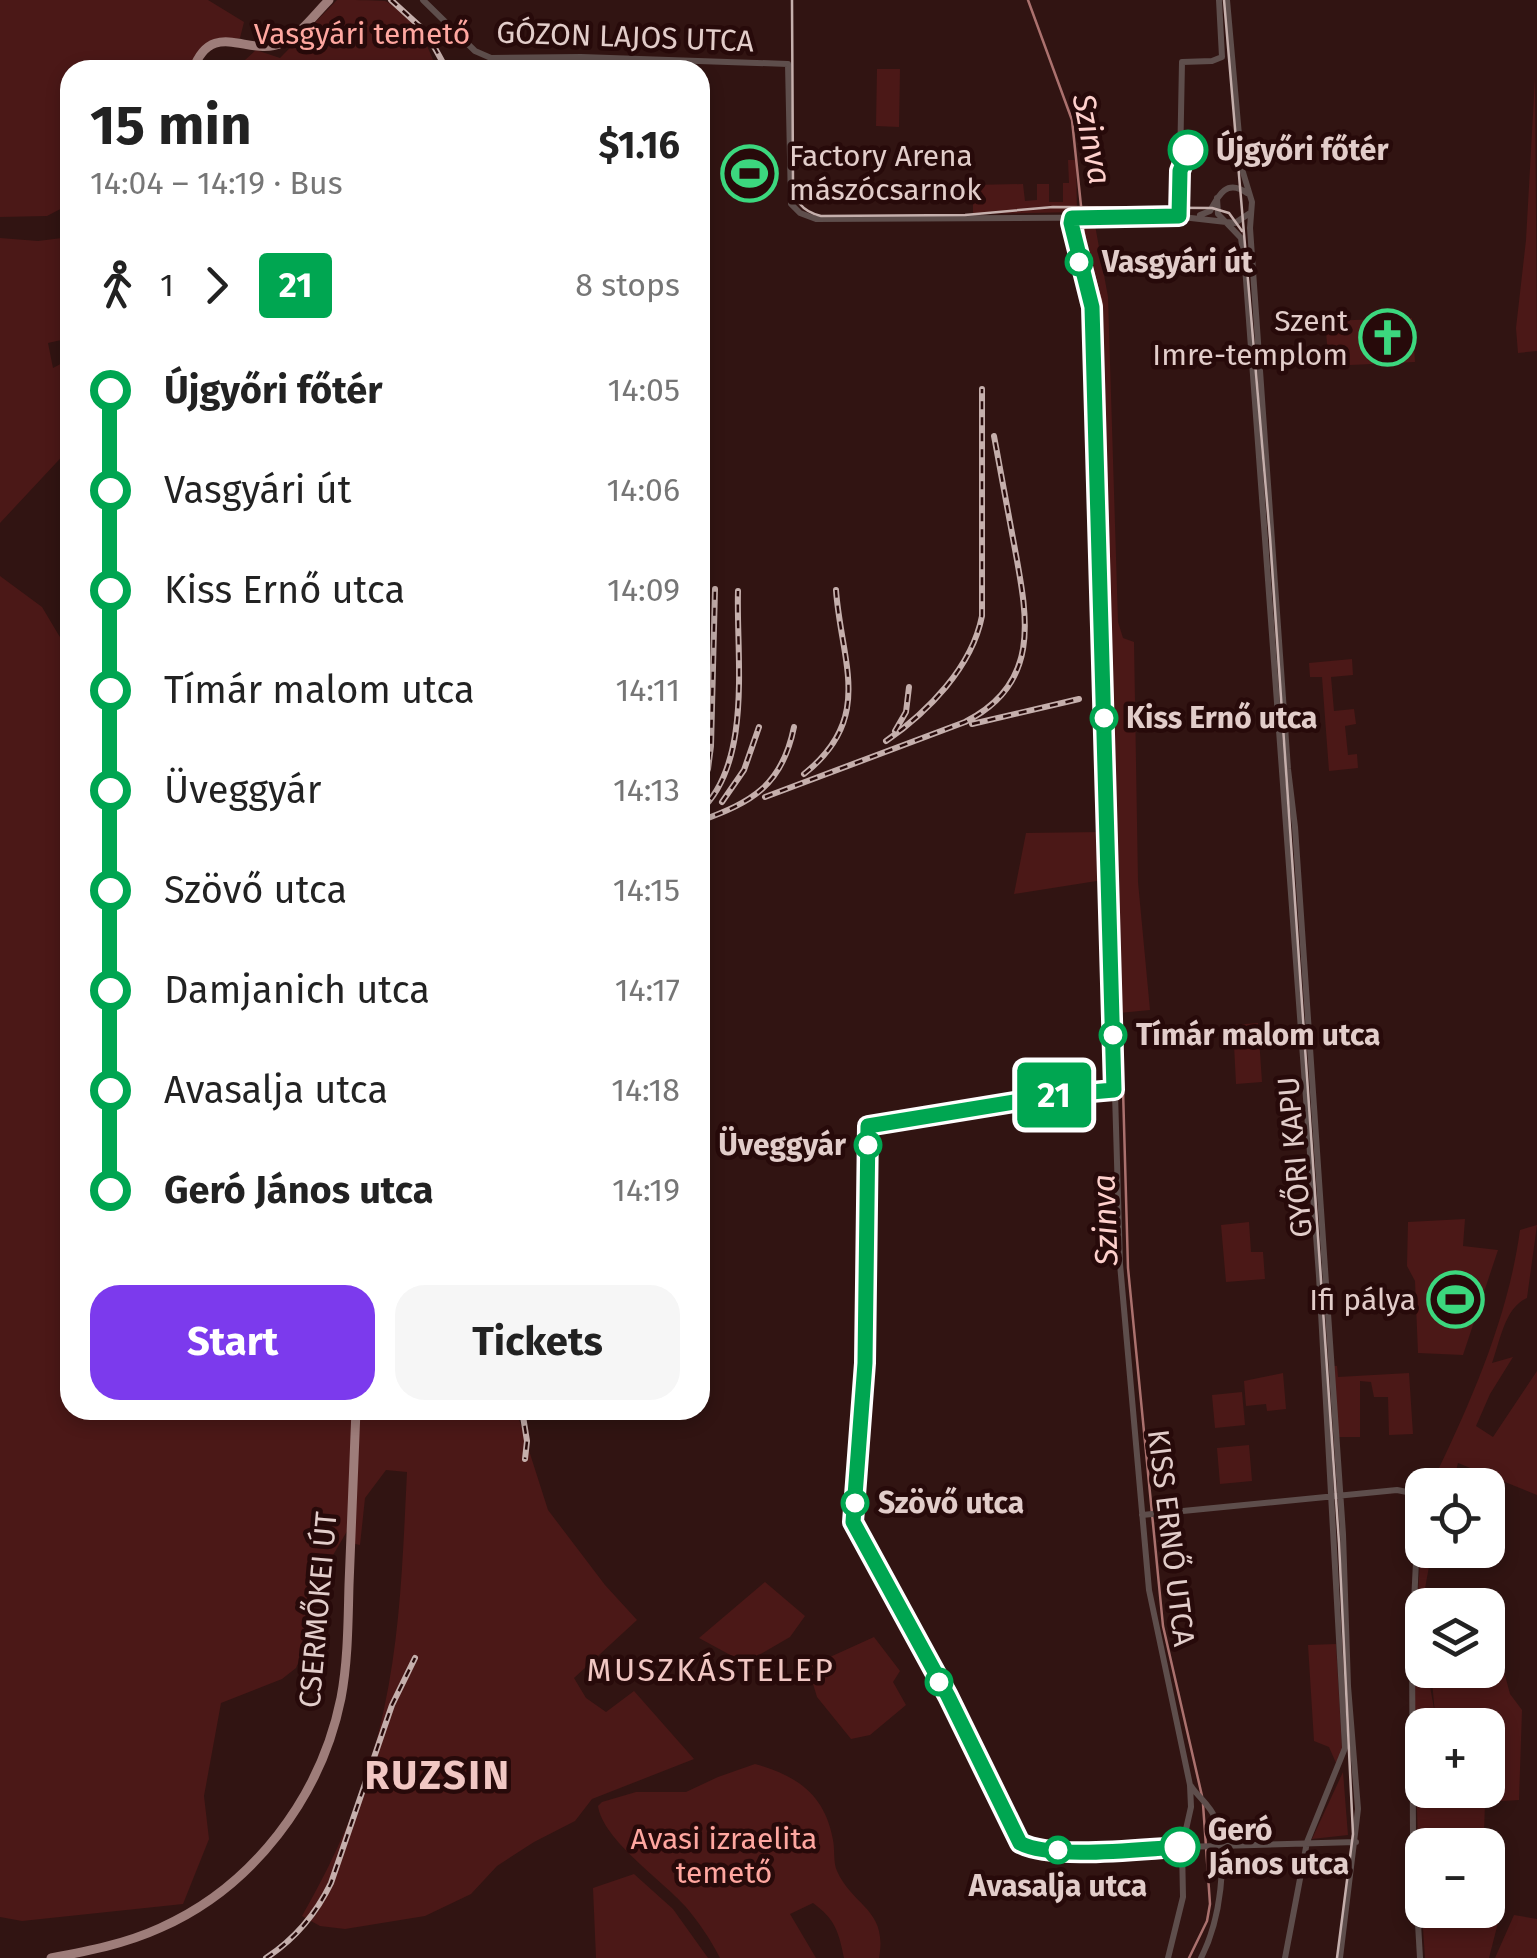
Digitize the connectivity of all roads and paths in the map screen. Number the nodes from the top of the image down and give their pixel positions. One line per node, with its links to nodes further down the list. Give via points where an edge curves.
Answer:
1 (330, 0): 5 (main road, via 283,42 219,42)
2 (423, 0): 6 (street, GÓZON LAJOS UTCA, via 481,55)
3 (1219, 0): 11 (street, via 1223,53 1212,61 1182,62)
4 (1227, 0): 8 (street)
5 (198, 60)
6 (628, 60)
7 (710, 62): 13 (street, GÓZON LAJOS UTCA, via 788,64 789,186 800,213 816,219)
8 (1248, 194): 9 (street, via 1230,187); 10 (street)
9 (1217, 198): 12 (street, via 1208,213); 14 (street)
10 (1250, 212): 14 (street, via 1242,221); 16 (street, GYŐRI KAPU)
11 (1179, 216): 12 (street); 13 (street)
12 (1188, 216): 14 (street)
13 (1080, 219): 19 (street, KISS ERNŐ UTCA, via 1077,254 1092,307 1117,1226)
14 (1224, 220): 18 (street, GYŐRI KAPU, via 1244,250)
15 (356, 1420): 25 (main road, CSERMŐKEI ÚT, via 345,1676 329,1744 306,1793 276,1838 207,1905 127,1941)
16 (1339, 1478): 17 (street); 18 (street, GYŐRI KAPU)
17 (1362, 1493): 18 (street); 30 (street, via 1406,1491 1419,1500 1412,1697)
18 (1336, 1496): 19 (street); 21 (street, GYŐRI KAPU, via 1345,1748); 22 (street, GYŐRI KAPU)
19 (1145, 1514): 20 (street, KISS ERNŐ UTCA, via 1149,1590)
20 (1190, 1785): 23 (street, KISS ERNŐ UTCA); 24 (street, KISS ERNŐ UTCA, via 1212,1812)
21 (1307, 1842): 22 (street); 24 (street); 28 (street, GYŐRI KAPU)
22 (1356, 1842): 29 (street, GYŐRI KAPU)
23 (1182, 1847): 24 (street); 26 (street, via 1183,1897)
24 (1216, 1847): 27 (street, via 1219,1908)
25 (50, 1958)
26 (1168, 1958)
27 (1202, 1958)
28 (1285, 1958)
29 (1340, 1958)
30 (1420, 1958)

